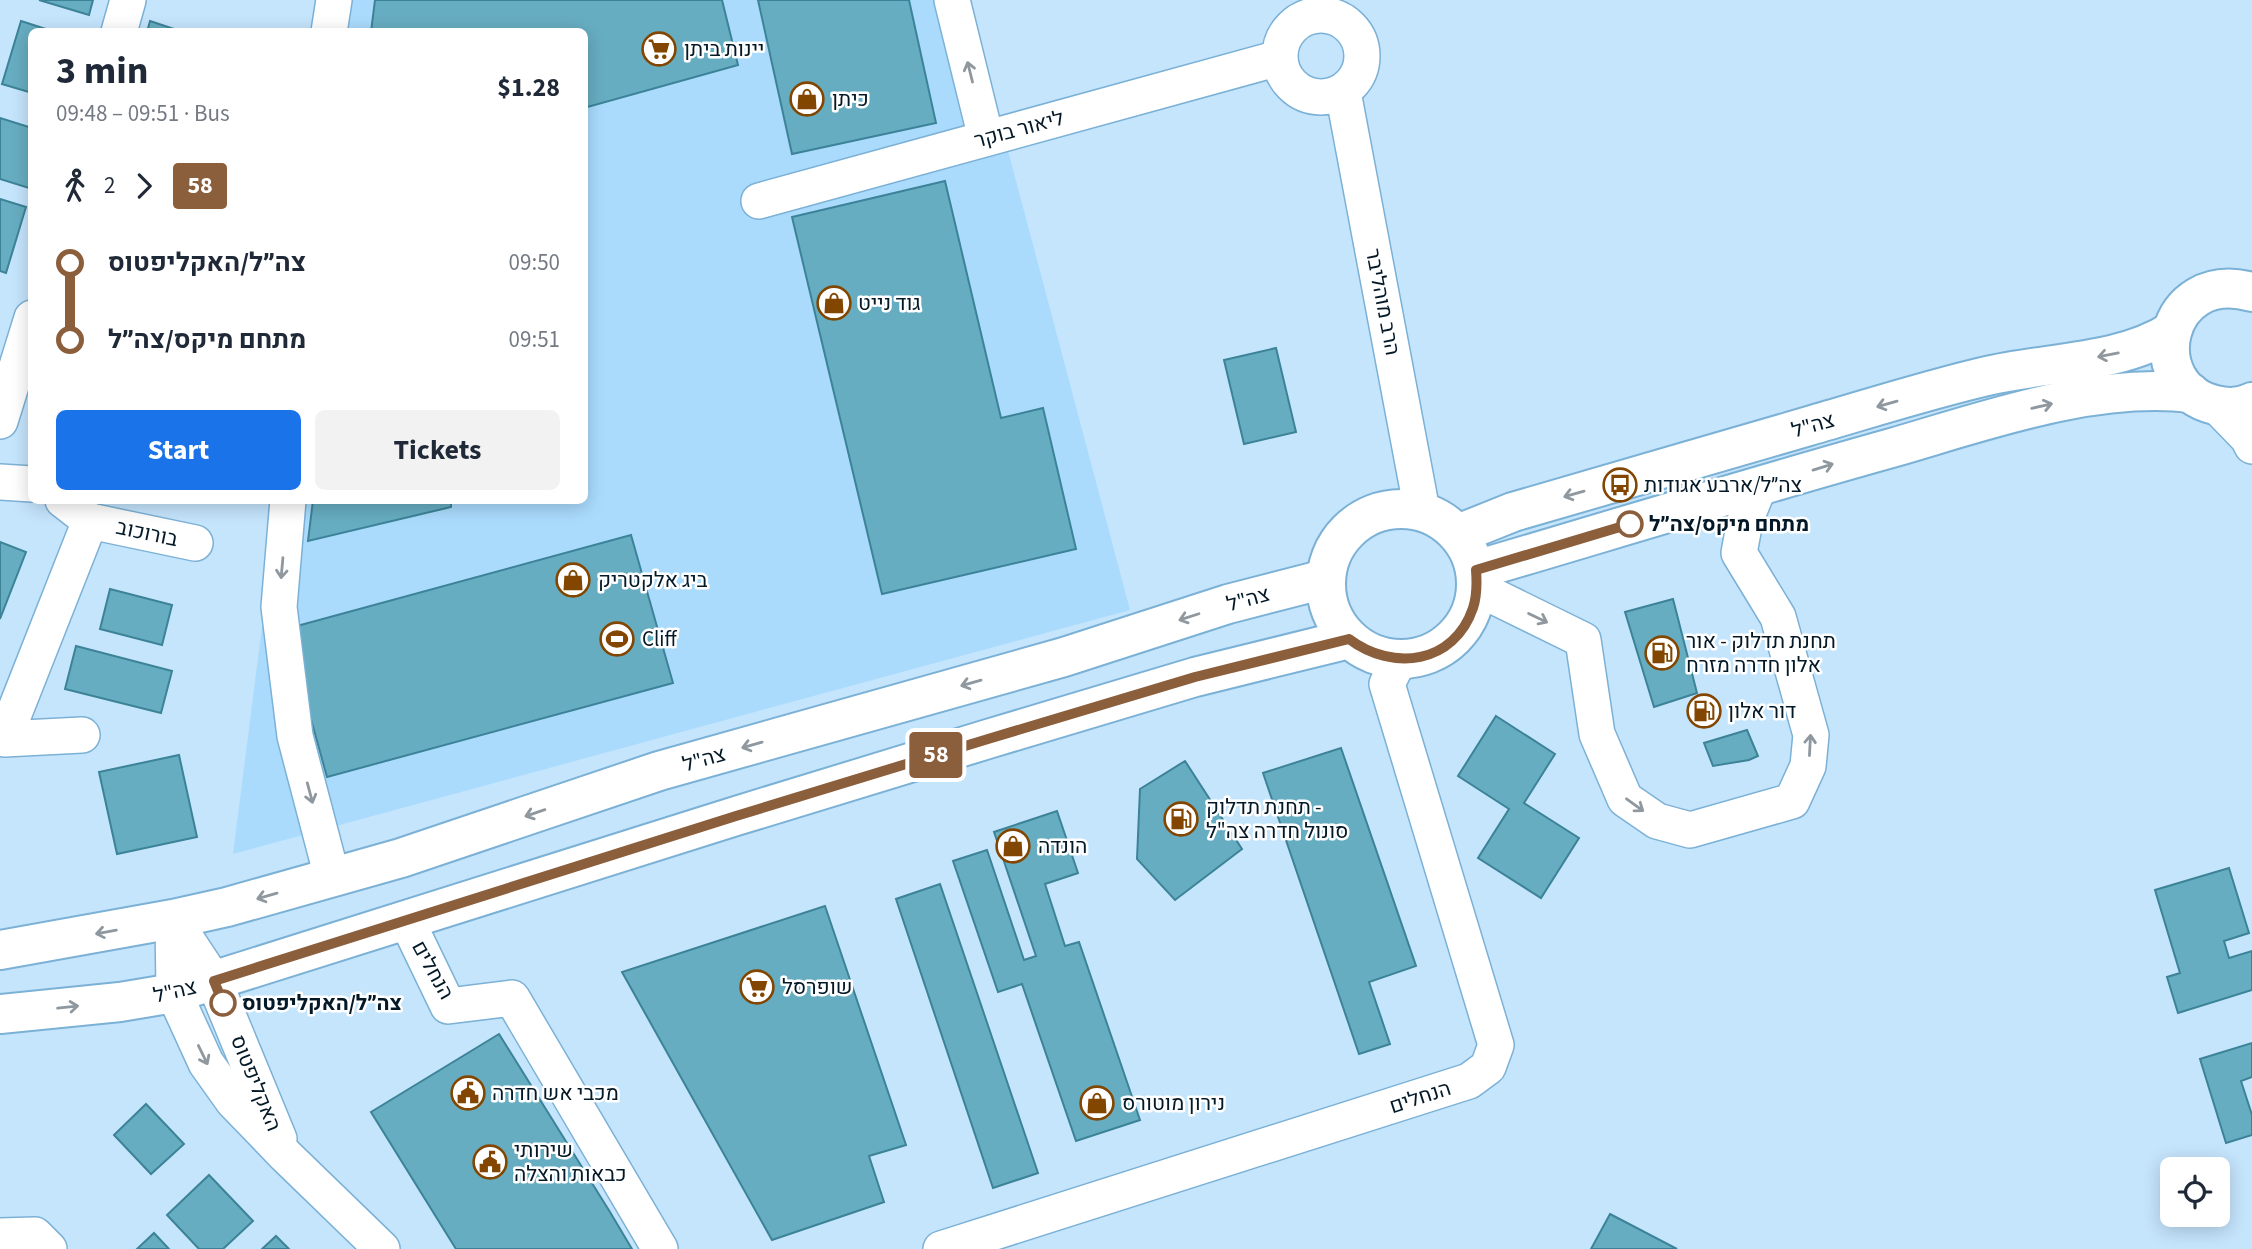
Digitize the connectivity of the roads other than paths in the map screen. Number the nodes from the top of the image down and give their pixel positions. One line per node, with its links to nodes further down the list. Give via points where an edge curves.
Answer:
1 (128, 0): 5 (street)
2 (334, 0): 6 (street)
3 (952, 0): 9 (street, one-way to 3)
4 (1317, 7): 7 (street, via 1286,33); 8 (street, via 1345,22 1361,44 1360,71)
5 (120, 28)
6 (330, 28)
7 (1279, 58): 8 (street, via 1282,72 1301,93 1315,98); 9 (street, ליאור בוקר)
8 (1343, 92): 22 (street, הרב מוהליבר)
9 (986, 138): 10 (street, ליאור בוקר)
10 (759, 201)
11 (2247, 288): 13 (main road, via 2201,295 2186,305)
12 (28, 331): 15 (street)
13 (2172, 331): 14 (main road, via 2171,361 2179,379); 23 (main road, צה"ל, one-way to 23, via 2137,348 2105,356 1988,376 1918,394 1513,512)
14 (2220, 400): 16 (street); 19 (main road, צה"ל, one-way to 14, via 2049,405 2156,389)
15 (0, 421)
16 (2252, 446)
17 (0, 482): 18 (street)
18 (28, 484)
19 (1759, 486): 26 (main road, צה"ל); 26 (street, one-way to 19, via 1583,640 1597,734 1625,799 1657,821 1690,830 1792,801 1808,766 1811,735 1779,617 1739,553)
20 (288, 504): 30 (street, one-way to 30, via 279,607 295,736)
21 (76, 511): 24 (street, בורוכוב); 29 (street, via 4,739)
22 (1422, 511): 23 (main road); 25 (main road, via 1399,508 1357,522 1341,537)
23 (1458, 534): 26 (main road)
24 (195, 543)
25 (1325, 579): 27 (main road, via 1330,612); 30 (main road, צה"ל, one-way to 30, via 659,771)
26 (1476, 579): 28 (main road, via 1474,607 1453,640 1437,651)
27 (1349, 639): 28 (main road, via 1364,650); 32 (main road, צה"ל, via 1195,677)
28 (1399, 660): 42 (street, הנחלים, via 1387,684 1496,1045 1488,1067 1469,1081)
29 (82, 735)
30 (332, 877): 31 (main road, צה"ל, one-way to 31)
31 (173, 919): 33 (main road, צה"ל, one-way to 33); 34 (street, האקליפטוס); 35 (street, האקליפטוס)
32 (407, 921): 34 (main road, צה"ל); 41 (street, הנחלים, via 448,1006 512,998)
33 (0, 950)
34 (214, 981): 35 (main road, צה"ל); 37 (street, האקליפטוס)
35 (174, 993): 36 (main road, צה"ל, one-way to 35); 37 (street, האקליפטוס, one-way to 37, via 206,1063 233,1101)
36 (0, 1014)
37 (285, 1155): 40 (street, האקליפטוס)
38 (0, 1236): 39 (street, via 35,1235)
39 (49, 1249)
40 (382, 1249)
41 (660, 1249)
42 (941, 1249)

